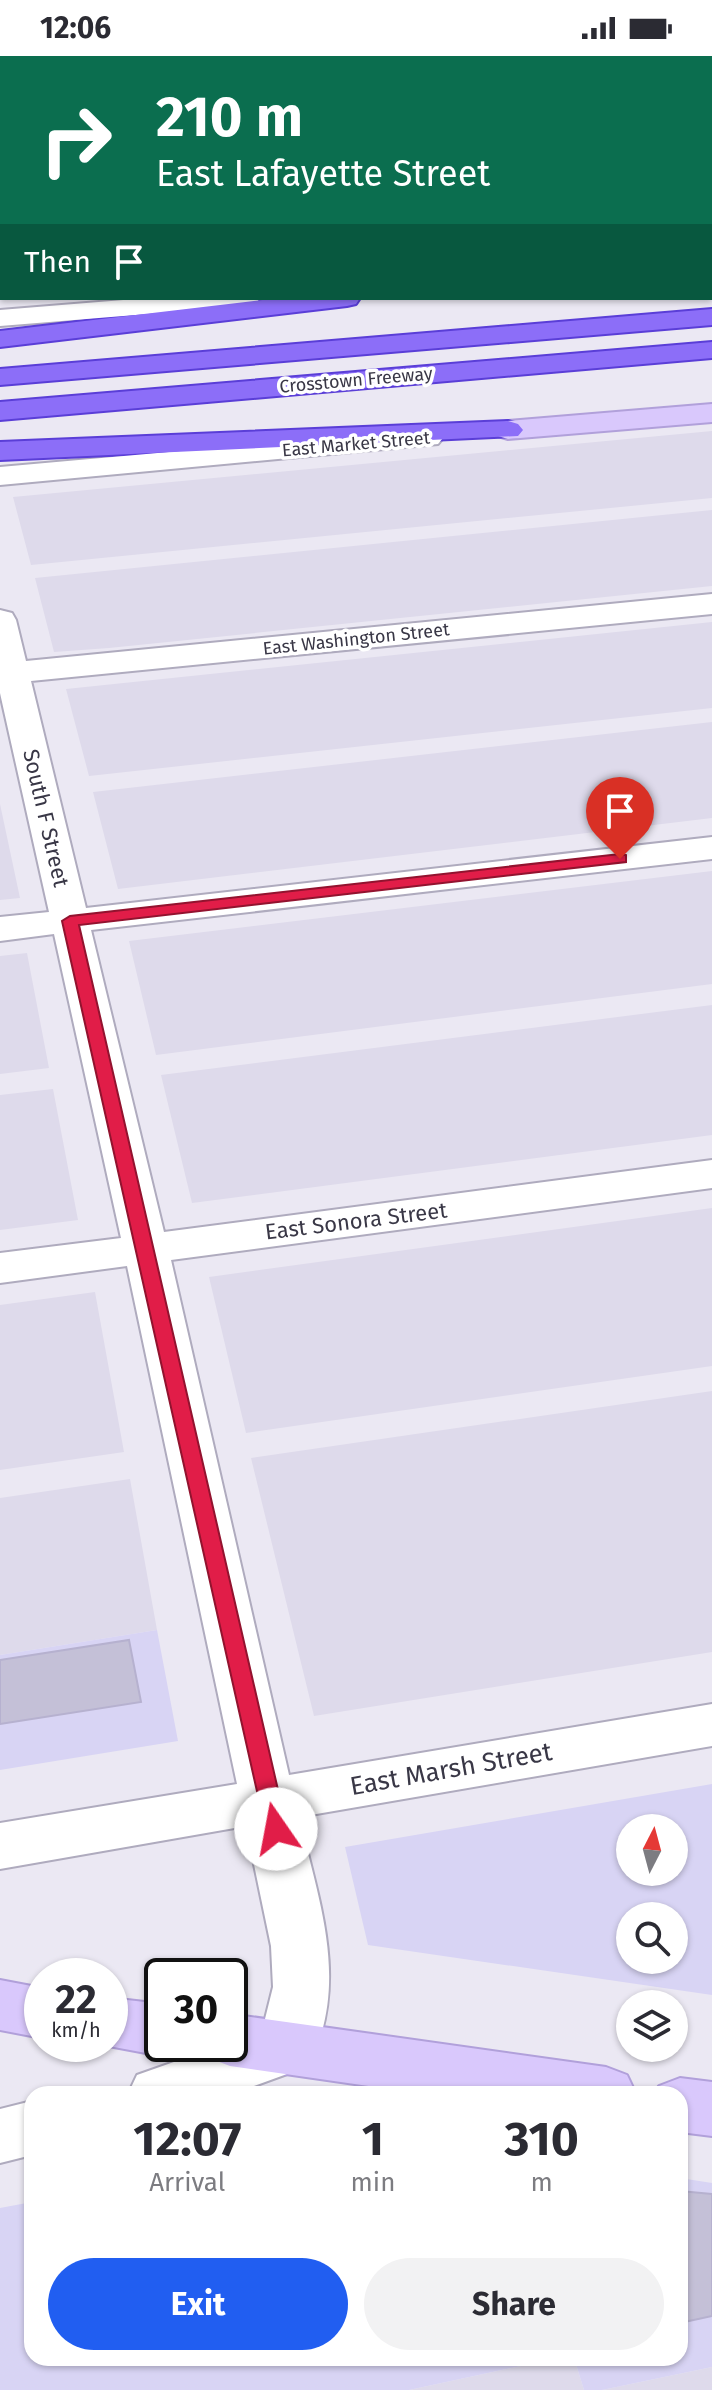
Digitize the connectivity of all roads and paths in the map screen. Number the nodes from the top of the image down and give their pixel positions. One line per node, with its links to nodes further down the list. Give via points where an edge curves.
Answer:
1 (222, 300): 4 (street)
2 (330, 300): 5 (highway)
3 (712, 317): 7 (highway, Crosstown Freeway)
4 (0, 318)
5 (0, 339)
6 (712, 350): 8 (highway, Crosstown Freeway)
7 (0, 377)
8 (0, 411)
9 (712, 413): 10 (main road, East Market Street)
10 (508, 430): 11 (highway); 12 (street, East Market Street)
11 (0, 451)
12 (0, 476)
13 (712, 604): 15 (street, East Washington Street)
14 (0, 620): 15 (street, South F Street)
15 (6, 674): 17 (street, South F Street)
16 (712, 848): 17 (street)
17 (70, 921): 18 (street); 20 (street, South F Street)
18 (0, 929)
19 (712, 1174): 20 (street, East Sonora Street)
20 (146, 1249): 21 (street, East Sonora Street); 23 (street, South F Street)
21 (0, 1268)
22 (712, 1725): 23 (street, East Marsh Street)
23 (269, 1800): 24 (street, East Marsh Street); 28 (street, South F Street, via 300,1946 302,1987)
24 (0, 1846)
25 (0, 2005): 26 (main road)
26 (24, 2010)
27 (248, 2042): 28 (main road)
28 (288, 2048): 29 (street); 30 (main road)
29 (181, 2086)
30 (551, 2086)
31 (688, 2106): 32 (main road)
32 (712, 2109)
33 (24, 2130): 34 (street)
34 (0, 2136)

